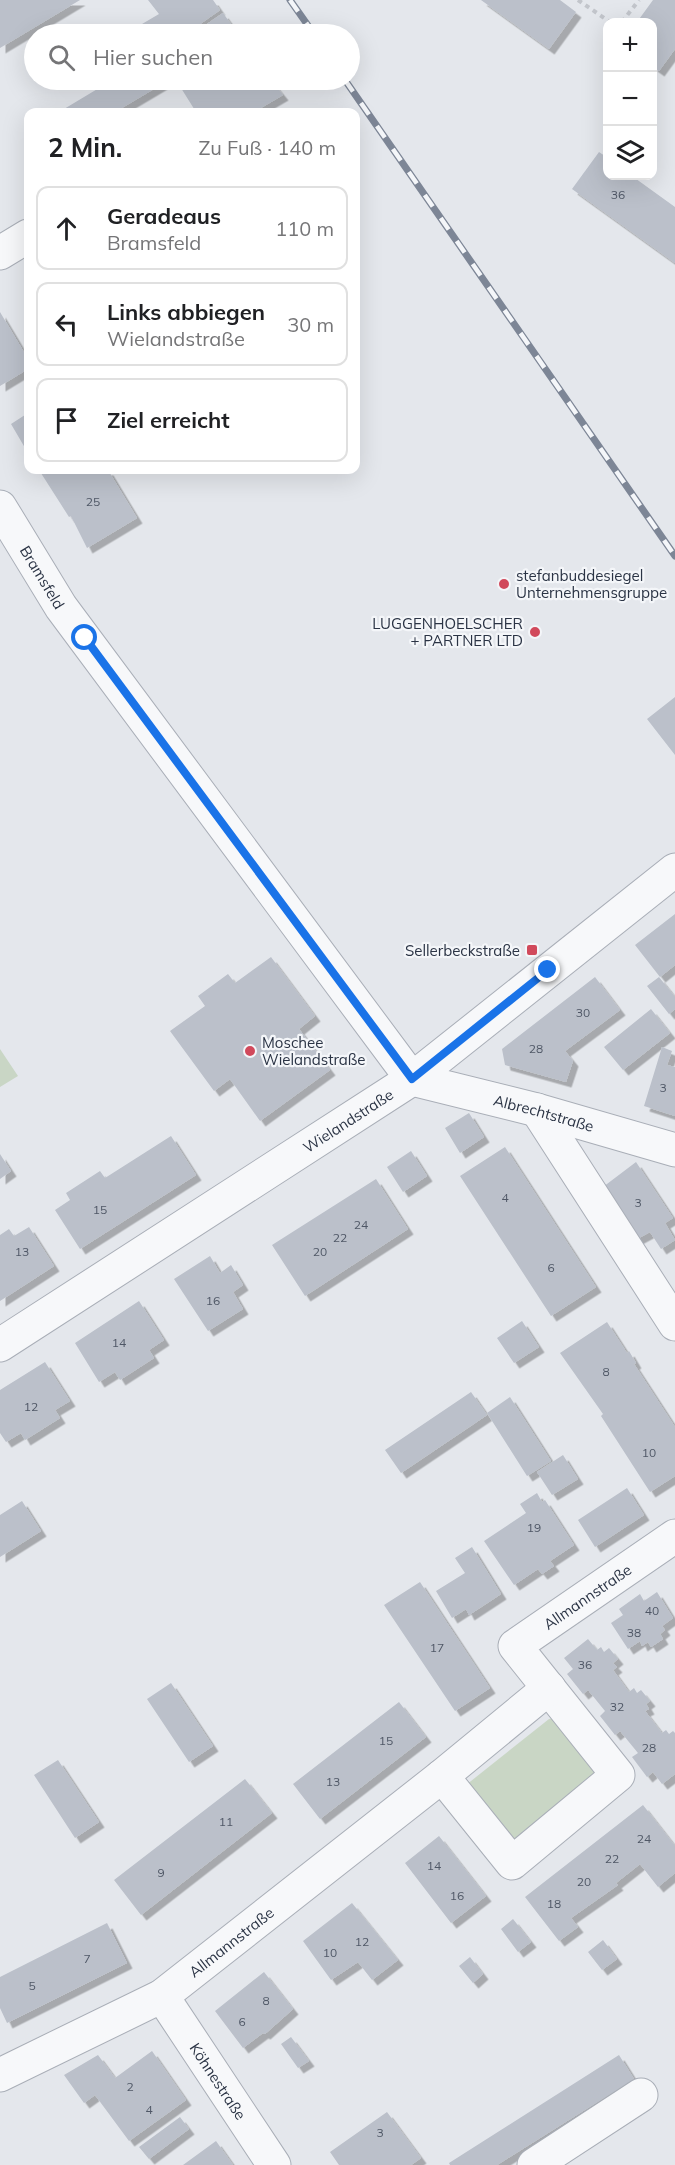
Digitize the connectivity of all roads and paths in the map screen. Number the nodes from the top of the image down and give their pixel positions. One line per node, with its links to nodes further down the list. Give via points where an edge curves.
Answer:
1 (578, 0): 3 (path)
2 (639, 0): 4 (path)
3 (604, 18)
4 (625, 18)
5 (24, 238): 6 (street)
6 (0, 253)
7 (0, 507): 9 (street, Bramsfeld, via 61,607)
8 (675, 870): 9 (street, Wielandstraße)
9 (412, 1079): 10 (street, Albrechtstraße); 13 (street, Wielandstraße)
10 (537, 1110): 11 (street, Albrechtstraße); 12 (street)
11 (675, 1150)
12 (675, 1324)
13 (0, 1345)
14 (675, 1536): 15 (street, Allmannstraße, via 515,1646)
15 (549, 1689): 16 (street, Allmannstraße); 16 (street, Allmannstraße, via 618,1775 512,1863)
16 (442, 1776): 17 (street, Allmannstraße)
17 (162, 1996): 18 (street, Allmannstraße); 20 (street, Köhnestraße)
18 (0, 2075)
19 (641, 2095): 21 (street)
20 (274, 2165)
21 (534, 2165)

